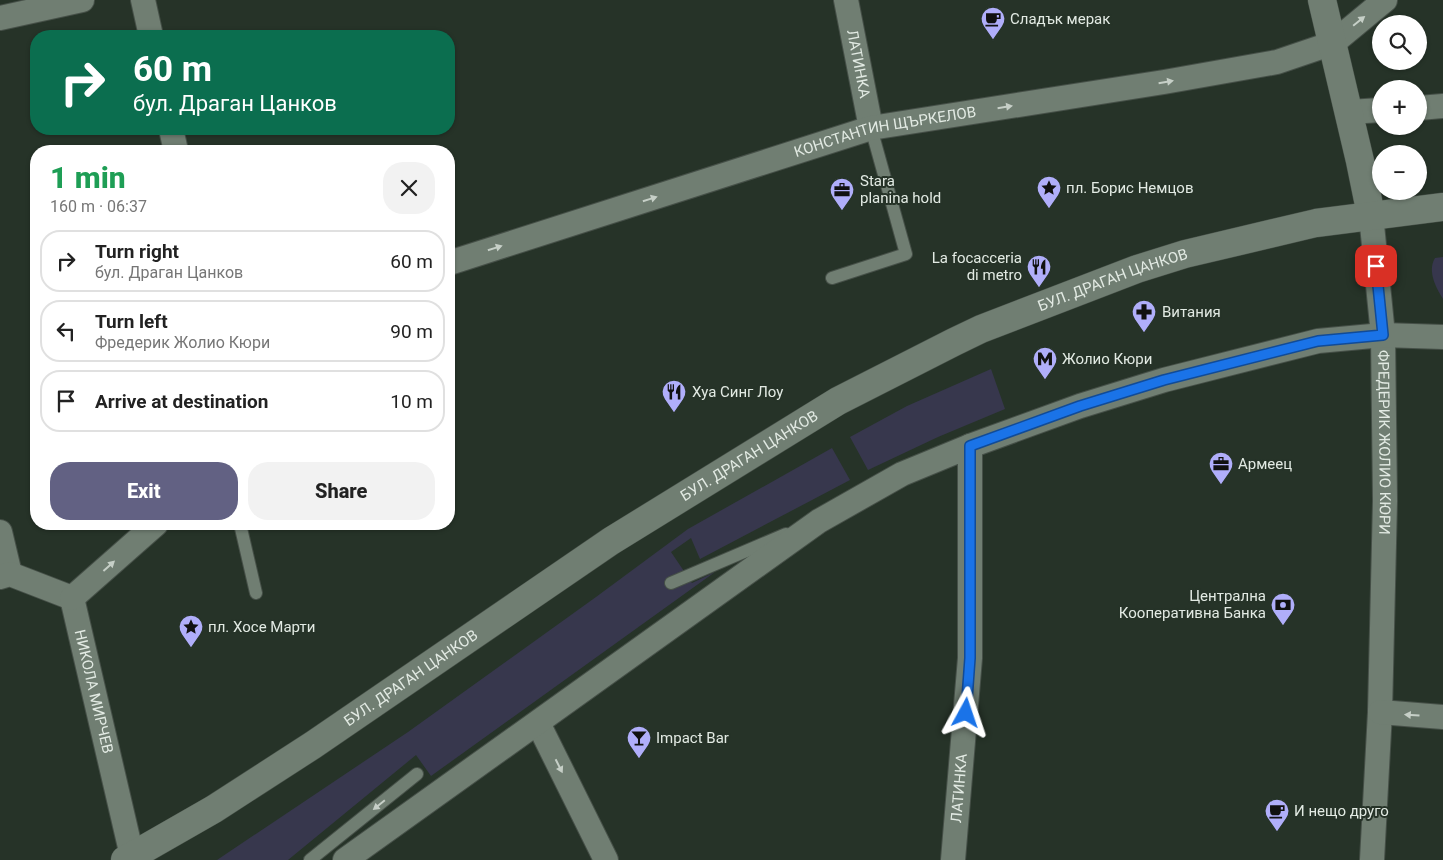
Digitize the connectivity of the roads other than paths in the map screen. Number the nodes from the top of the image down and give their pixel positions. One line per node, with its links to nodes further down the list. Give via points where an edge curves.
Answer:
1 (82, 0): 6 (street)
2 (143, 0): 7 (street)
3 (846, 0): 13 (street, ЛАТИНКА)
4 (1322, 0): 8 (main road, ФРЕДЕРИК ЖОЛИО КЮРИ)
5 (1385, 0): 8 (street, one-way to 5)
6 (0, 18)
7 (150, 30)
8 (1333, 43): 12 (main road, ФРЕДЕРИК ЖОЛИО КЮРИ); 13 (street, КОНСТАНТИН ЩЪРКЕЛОВ, one-way to 8, via 1277,62)
9 (1443, 106): 10 (street)
10 (1427, 107)
11 (1372, 111): 12 (street)
12 (1349, 112): 15 (main road, ФРЕДЕРИК ЖОЛИО КЮРИ)
13 (871, 128): 16 (street, КОНСТАНТИН ЩЪРКЕЛОВ, one-way to 13); 17 (lane, via 906,254)
14 (1443, 207): 15 (main road, БУЛ. ДРАГАН ЦАНКОВ)
15 (1371, 215): 18 (street, ФРЕДЕРИК ЖОЛИО КЮРИ); 33 (main road, БУЛ. ДРАГАН ЦАНКОВ, via 1316,223 1185,254 1137,269 981,329 838,402 611,541 314,745)
16 (455, 261)
17 (832, 278)
18 (1383, 335): 19 (street); 20 (street, via 1318,341 1164,380); 29 (street, ФРЕДЕРИК ЖОЛИО КЮРИ, via 1385,501)
19 (1443, 337)
20 (970, 446): 21 (street, via 902,474); 37 (street, ЛАТИНКА, via 970,658)
21 (822, 519): 26 (lane); 31 (street)
22 (149, 530): 28 (street, one-way to 22)
23 (241, 530): 27 (lane)
24 (0, 532): 25 (street)
25 (5, 576): 28 (street)
26 (671, 583)
27 (256, 594)
28 (72, 598): 33 (street, НИКОЛА МИРЧЕВ)
29 (1380, 712): 30 (street, one-way to 29); 38 (street, ФРЕДЕРИК ЖОЛИО КЮРИ)
30 (1443, 717)
31 (538, 723): 35 (street); 36 (street, one-way to 36)
32 (417, 774): 34 (lane, one-way to 34)
33 (130, 859)
34 (310, 860)
35 (345, 860)
36 (606, 860)
37 (953, 860)
38 (1372, 860)

